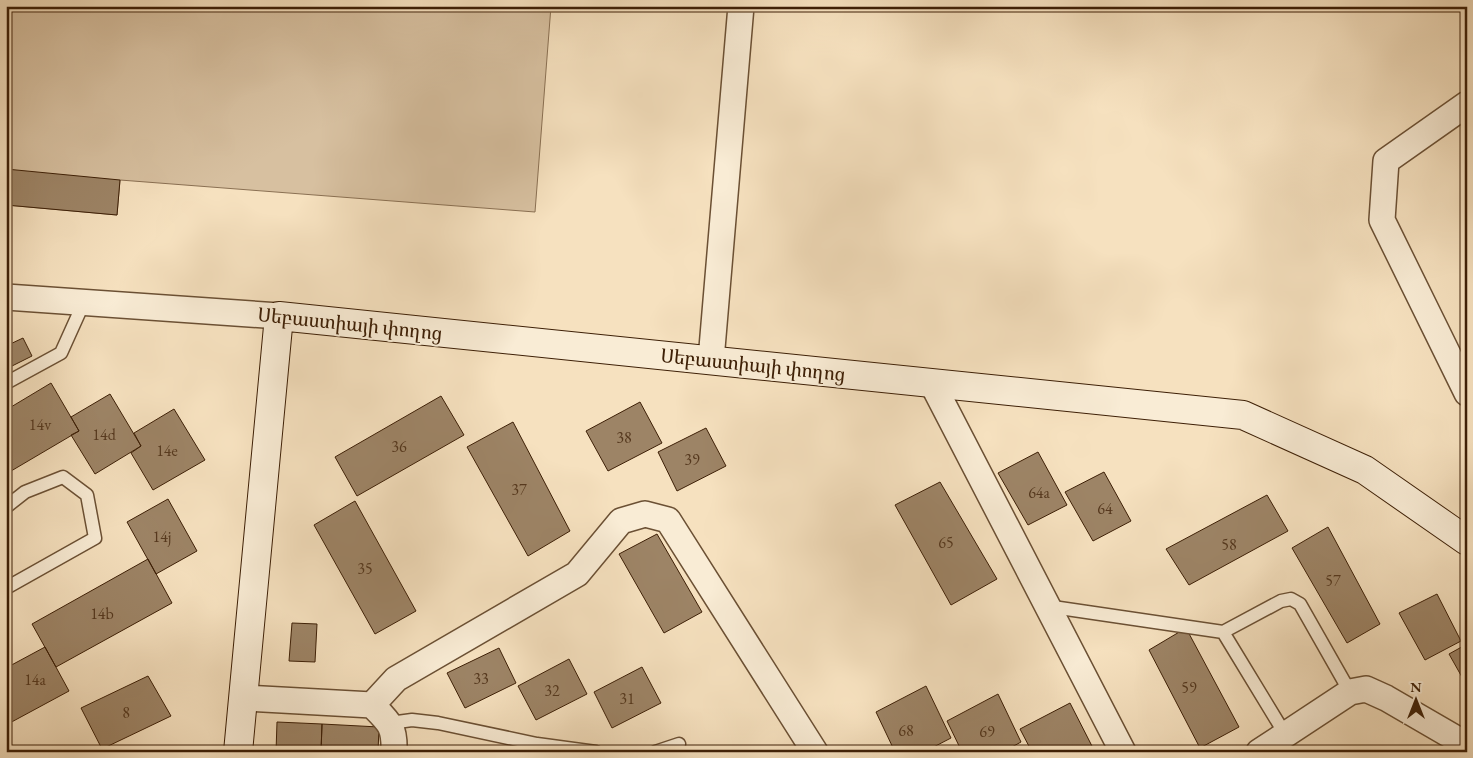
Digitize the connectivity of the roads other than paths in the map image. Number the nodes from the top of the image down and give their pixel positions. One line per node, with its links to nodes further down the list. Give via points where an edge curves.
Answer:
1 (741, 6): 6 (street)
2 (1467, 104): 9 (street, via 1386,161 1382,220)
3 (6, 297): 4 (street, Սեբաստիայի փողոց)
4 (84, 302): 5 (street, Սեբաստիայի փողոց); 8 (lane, via 61,353)
5 (279, 316): 6 (street, Սեբաստիայի փողոց); 16 (street)
6 (711, 360): 7 (street, Սեբաստիայի փողոց)
7 (932, 383): 11 (street, Սեբաստիայի փողոց, via 1244,415 1365,470); 13 (street)
8 (6, 384)
9 (1467, 393)
10 (6, 507): 12 (lane, via 25,492 63,477 87,494 96,538)
11 (1467, 540)
12 (6, 588)
13 (1046, 606): 14 (lane); 27 (street)
14 (1223, 632): 15 (lane, via 1281,601 1291,599 1300,604); 19 (lane)
15 (1350, 692): 19 (street); 21 (street, via 1366,689 1386,698)
16 (243, 698): 17 (street); 22 (street)
17 (372, 705): 18 (street); 26 (street, via 396,680 577,574 621,521 645,514 668,520)
18 (390, 723): 23 (street); 24 (lane, via 412,720 438,723 537,744)
19 (1285, 734): 28 (street)
20 (679, 744): 25 (lane)
21 (1467, 745)
22 (238, 752)
23 (394, 752)
24 (596, 752)
25 (655, 752)
26 (815, 752)
27 (1123, 752)
28 (1259, 752)

